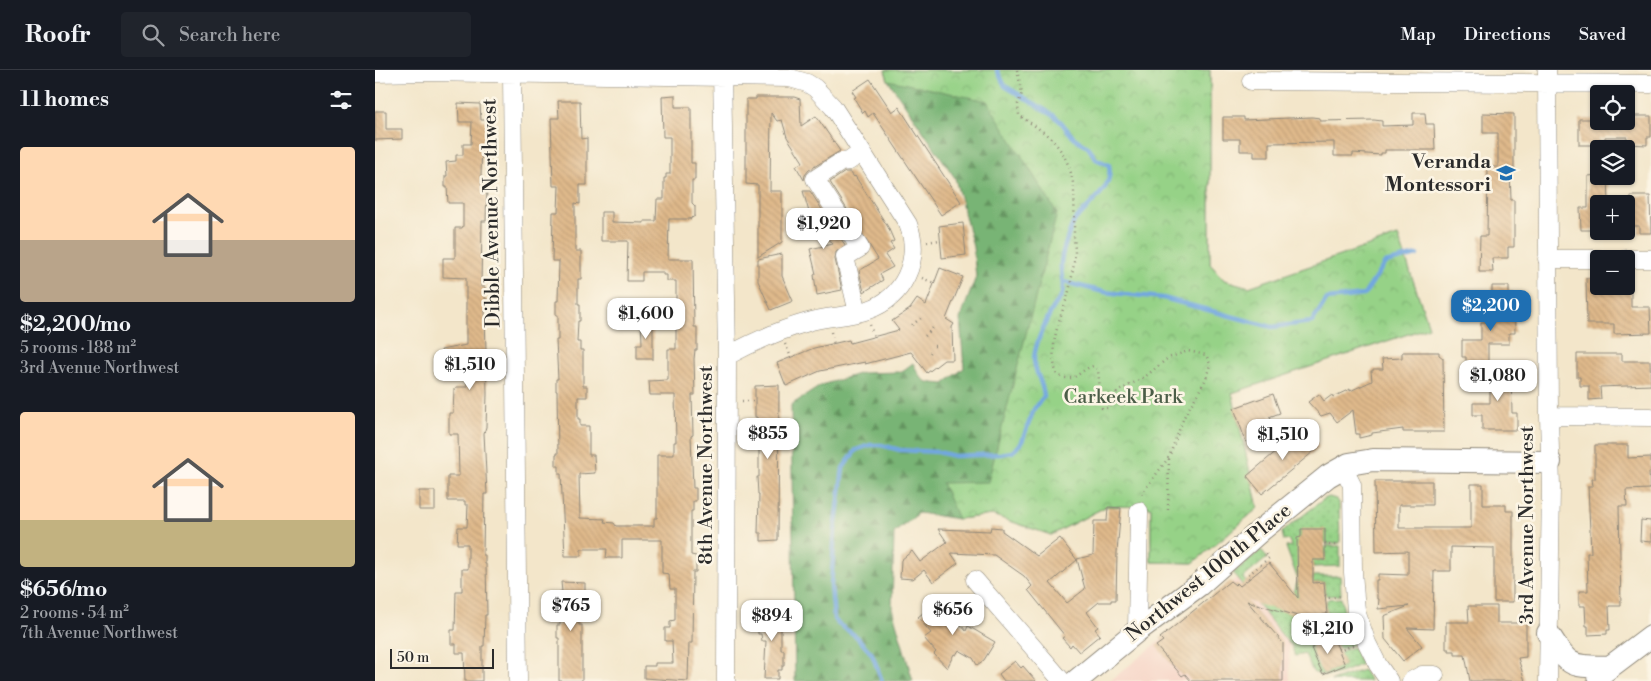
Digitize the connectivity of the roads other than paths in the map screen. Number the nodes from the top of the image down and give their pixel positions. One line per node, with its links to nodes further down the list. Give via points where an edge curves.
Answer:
1 (426, 71): 2 (street); 3 (street)
2 (375, 73)
3 (512, 74): 4 (street); 26 (street, Dibble Avenue Northwest)
4 (722, 74): 8 (street, via 780,76 807,83 821,92 833,107); 14 (street, 8th Avenue Northwest)
5 (1547, 77): 6 (street); 7 (street); 9 (street, 3rd Avenue Northwest)
6 (1251, 82)
7 (1651, 84)
8 (862, 152): 13 (street, via 908,224 913,250 910,268 896,292); 13 (street, via 815,179 860,248 845,257)
9 (1547, 259): 10 (street); 15 (street, 3rd Avenue Northwest)
10 (1590, 259)
11 (1635, 259): 12 (street)
12 (1651, 259)
13 (863, 317): 14 (street, via 825,318 798,325)
14 (727, 356): 27 (street, 8th Avenue Northwest)
15 (1549, 416): 16 (street); 17 (street, 3rd Avenue Northwest)
16 (1651, 417)
17 (1550, 462): 18 (main road, Northwest 100th Place, via 1373,460); 22 (street, 3rd Avenue Northwest)
18 (1343, 467): 21 (main road, Northwest 100th Place, via 1275,519 1199,585); 30 (street, via 1352,485 1356,611 1367,643)
19 (1140, 505): 21 (street)
20 (975, 580): 28 (street)
21 (1137, 631): 29 (main road, Northwest 100th Place)
22 (1548, 633): 24 (main road, via 1570,662 1581,666); 32 (street, 3rd Avenue Northwest)
23 (1651, 636): 24 (main road)
24 (1610, 667): 33 (main road)
25 (1435, 675): 31 (street, via 1422,675)
26 (517, 681)
27 (727, 681)
28 (1062, 681)
29 (1076, 681)
30 (1389, 681)
31 (1411, 681)
32 (1548, 681)
33 (1591, 681)

